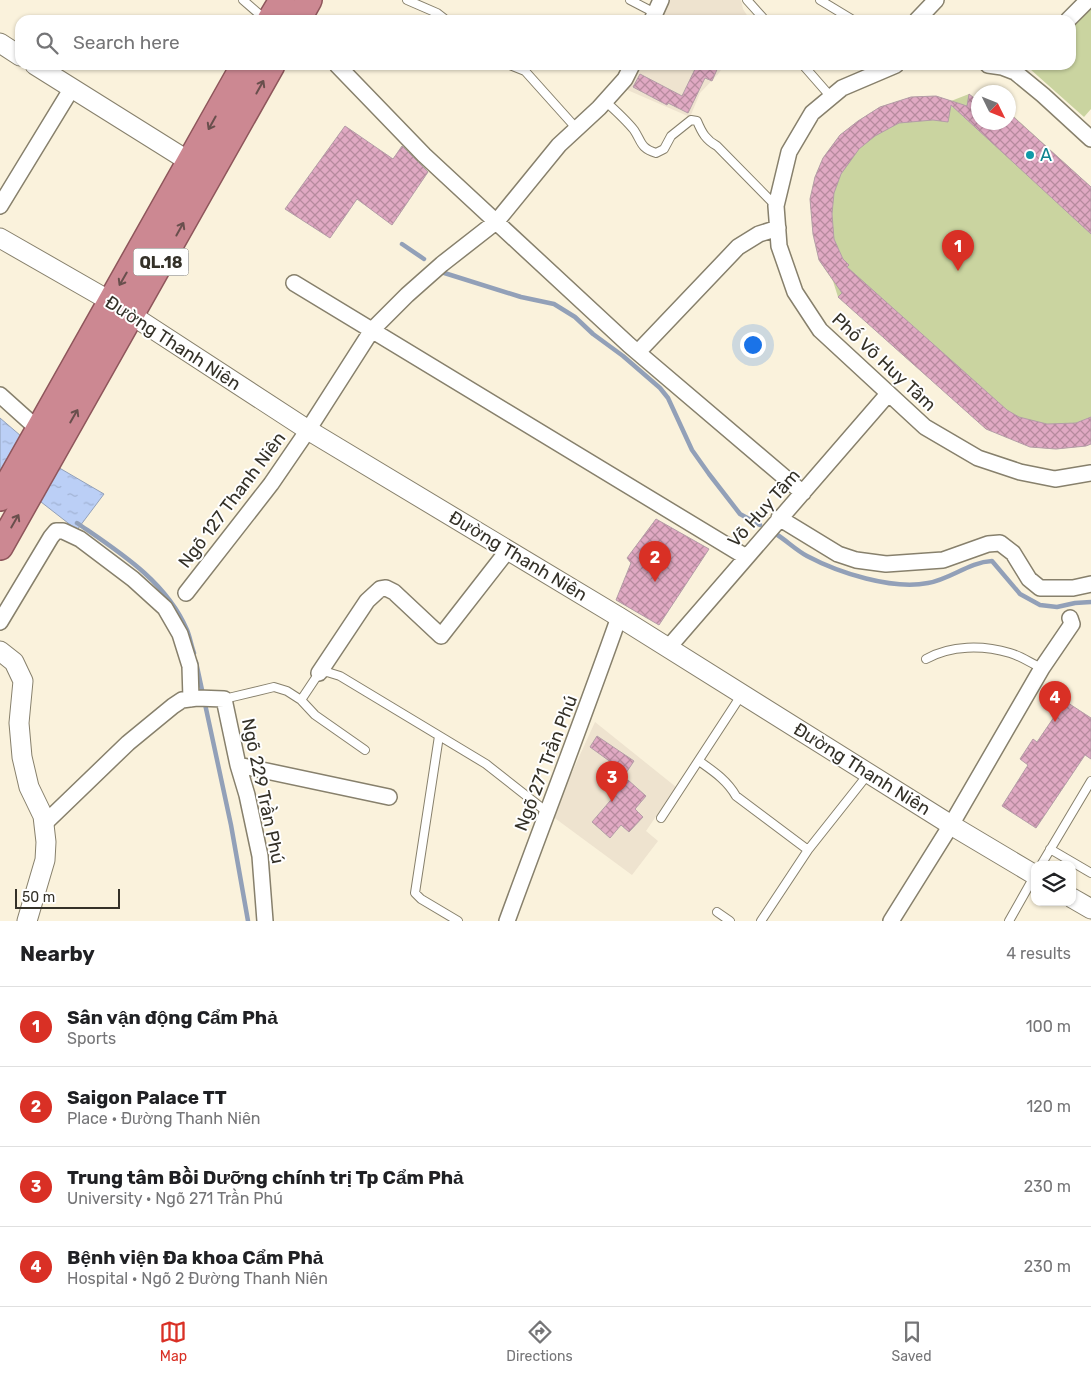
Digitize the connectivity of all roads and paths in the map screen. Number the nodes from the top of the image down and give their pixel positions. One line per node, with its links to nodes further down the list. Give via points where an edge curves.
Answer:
1 (244, 0): 11 (lane)
2 (282, 0): 12 (highway)
3 (309, 0): 13 (highway)
4 (407, 0): 14 (lane)
5 (630, 0): 10 (lane)
6 (747, 0): 15 (lane)
7 (820, 0): 16 (lane)
8 (936, 0): 17 (street)
9 (1088, 0): 18 (street)
10 (656, 11)
11 (260, 15)
12 (273, 15)
13 (301, 15)
14 (440, 15)
15 (760, 15)
16 (845, 15)
17 (922, 15)
18 (1073, 15)
19 (0, 43): 20 (street)
20 (15, 53)
21 (43, 70): 32 (street)
22 (241, 70): 37 (highway, QL.18, one-way to 37)
23 (269, 70): 45 (highway, QL.18, one-way to 23)
24 (342, 70): 40 (street, via 424,155)
25 (522, 70): 35 (lane)
26 (630, 70): 34 (street, Ngõ 127 Thanh Niên)
27 (808, 70): 33 (lane)
28 (873, 70): 31 (street)
29 (884, 70): 31 (street, Phố Võ Huy Tâm)
30 (1020, 70): 36 (street, via 1043,95)
31 (867, 77): 33 (street, Phố Võ Huy Tâm, via 842,88)
32 (72, 88): 37 (street); 38 (street)
33 (831, 97): 39 (street, Phố Võ Huy Tâm, via 812,113 789,152)
34 (605, 101): 35 (street, Ngõ 127 Thanh Niên); 39 (lane, via 634,131 642,146 656,153 664,149 672,136 691,120 697,121 708,141 717,146)
35 (577, 128): 40 (street, Ngõ 127 Thanh Niên)
36 (1088, 131)
37 (190, 162): 44 (highway, QL.18, one-way to 44)
38 (0, 206)
39 (776, 206): 41 (street, Phố Võ Huy Tâm)
40 (496, 221): 46 (street, Ngõ 127 Thanh Niên, via 442,264); 47 (street)
41 (778, 228): 47 (street, via 759,234 738,247); 48 (street, Phố Võ Huy Tâm, via 779,246 795,292 820,330)
42 (0, 238): 44 (street, Đường Thanh Niên)
43 (294, 283): 46 (street)
44 (110, 301): 45 (street, Đường Thanh Niên); 51 (highway, QL.18)
45 (131, 315): 50 (street, Đường Thanh Niên); 56 (highway, QL.18, one-way to 45)
46 (372, 330): 50 (street, Ngõ 127 Thanh Niên); 58 (street)
47 (638, 352): 54 (street)
48 (888, 394): 52 (street, Phố Võ Huy Tâm, via 925,427 978,458 1055,479); 54 (street, Võ Huy Tâm)
49 (0, 395): 51 (street)
50 (308, 430): 57 (street, Đường Thanh Niên); 60 (street, Ngõ 127 Thanh Niên, via 271,484)
51 (35, 436): 53 (highway, QL.18)
52 (1091, 473)
53 (5, 489)
54 (803, 493): 55 (street, Võ Huy Tâm)
55 (779, 518): 58 (street, Võ Huy Tâm); 59 (street, via 838,554 856,560 886,564 943,560 1000,543 1013,553 1029,579 1040,588 1073,588)
56 (0, 547)
57 (508, 550): 61 (street, Đường Thanh Niên); 68 (street, via 441,636 394,592 380,588 367,601)
58 (746, 557): 64 (street, Võ Huy Tâm)
59 (1091, 584)
60 (186, 593)
61 (618, 617): 64 (street, Đường Thanh Niên); 80 (street, Ngõ 271 Trần Phú)
62 (1070, 618): 67 (street, via 1072,624)
63 (0, 622): 70 (street, via 51,536 56,531 63,531 80,539 118,567 166,608 180,634 190,666)
64 (668, 648): 69 (street, Đường Thanh Niên)
65 (0, 652): 82 (street, via 14,662 23,681 19,723 22,757)
66 (926, 660): 67 (lane, via 942,651 971,648 1010,653)
67 (1042, 668): 83 (street)
68 (320, 673): 72 (lane); 73 (lane, via 340,676)
69 (742, 694): 75 (lane); 77 (street, Đường Thanh Niên)
70 (194, 698): 71 (street); 82 (street, via 173,706 128,743)
71 (219, 699): 72 (lane, via 274,688 287,691); 76 (street, Ngõ 229 Trần Phú)
72 (301, 700): 74 (lane, via 315,715)
73 (439, 736): 80 (lane, via 486,764); 95 (lane, via 415,893)
74 (365, 750)
75 (699, 761): 81 (lane); 85 (lane, via 726,782 736,796)
76 (238, 765): 79 (street); 94 (street, Ngõ 229 Trần Phú, via 260,856)
77 (868, 773): 83 (street, Đường Thanh Niên); 85 (lane)
78 (1091, 781): 84 (lane)
79 (389, 797)
80 (546, 812): 96 (street, Ngõ 271 Trần Phú)
81 (661, 818)
82 (44, 824): 93 (street, via 45,860)
83 (951, 825): 87 (street, Đường Thanh Niên); 99 (street)
84 (1050, 849): 86 (lane); 88 (lane)
85 (808, 850): 98 (lane)
86 (1043, 861)
87 (1031, 873)
88 (1091, 873)
89 (1031, 882): 100 (lane)
90 (1076, 900): 91 (street)
91 (1091, 909)
92 (717, 912): 97 (lane)
93 (27, 921)
94 (265, 921)
95 (458, 921)
96 (507, 921)
97 (730, 921)
98 (761, 921)
99 (891, 921)
100 (1009, 921)

